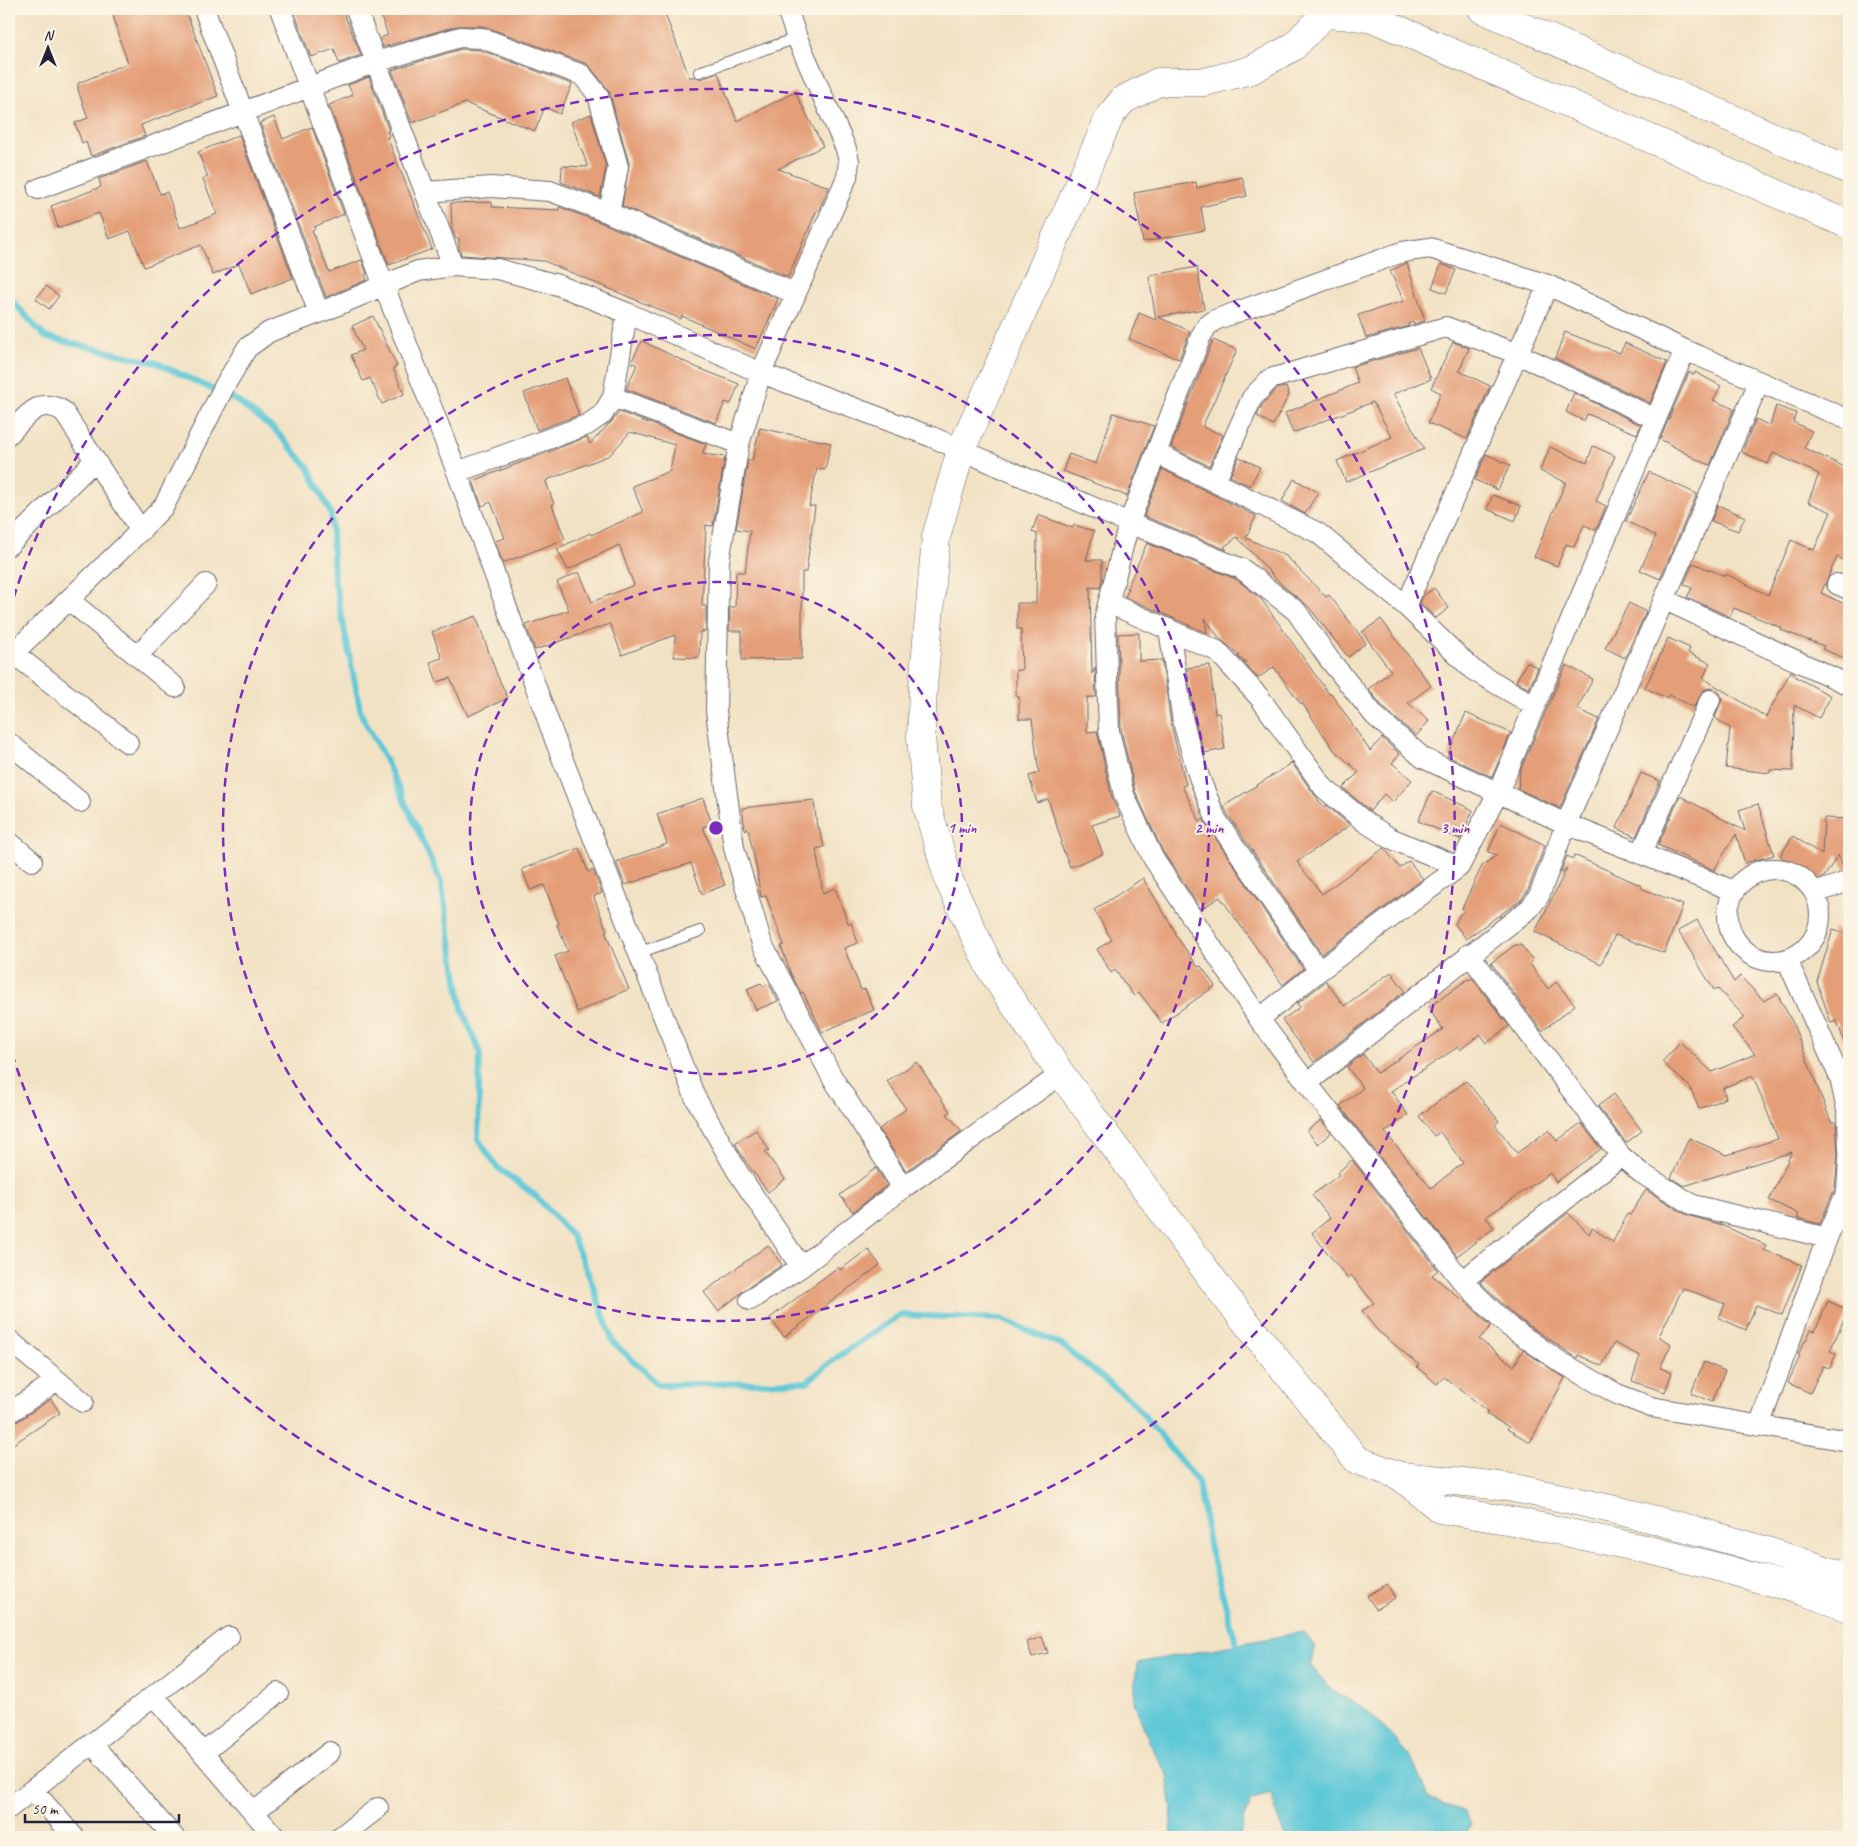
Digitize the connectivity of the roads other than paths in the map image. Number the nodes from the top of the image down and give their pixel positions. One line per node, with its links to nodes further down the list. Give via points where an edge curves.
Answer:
1 (204, 9): 11 (street)
2 (280, 9): 10 (street)
3 (356, 9): 8 (street)
4 (787, 9): 7 (street)
5 (1482, 9): 12 (street)
6 (1328, 11): 16 (street, via 1377,20); 32 (street, via 1293,47 1252,70 1205,82 1158,82 1123,100 1110,116)
7 (797, 38): 9 (lane); 20 (street, via 849,162 847,177)
8 (376, 62): 10 (street); 14 (street); 15 (street, via 460,37 482,38 582,75 598,95 618,167)
9 (699, 72)
10 (311, 88): 11 (street); 18 (street)
11 (243, 112): 13 (street); 21 (street)
12 (1849, 170)
13 (38, 189)
14 (426, 192): 15 (street, via 490,187 550,191); 17 (street)
15 (609, 213): 20 (street)
16 (1849, 225)
17 (453, 266): 18 (street, via 418,272); 22 (street, via 498,269 558,285)
18 (384, 286): 21 (street); 35 (street)
19 (1548, 286): 23 (street); 24 (street); 33 (street, via 1430,248 1402,252 1215,320 1201,336)
20 (794, 293): 25 (street)
21 (320, 313): 38 (street, via 269,332 247,348 164,506)
22 (627, 313): 25 (street); 27 (street)
23 (1685, 350): 26 (street); 28 (street)
24 (1518, 354): 28 (street); 36 (street, via 1446,327 1270,379 1252,398); 44 (street)
25 (761, 373): 31 (street); 32 (street)
26 (1759, 382): 29 (street); 42 (street)
27 (613, 397): 31 (street); 35 (street, via 604,414 587,425)
28 (1656, 419): 51 (street)
29 (1849, 420)
30 (9, 434): 34 (street, via 36,407 54,405 63,411)
31 (739, 444): 75 (street, via 719,561 716,711 734,848 762,944 832,1076)
32 (960, 450): 37 (street); 70 (street, via 936,537 921,737 927,806 949,881 991,970)
33 (1156, 453): 36 (street); 37 (street)
34 (95, 460): 38 (street); 39 (street)
35 (457, 472): 65 (street, via 557,745)
36 (1215, 482): 44 (street, via 1318,533)
37 (1129, 523): 43 (street); 54 (street, via 1242,569 1296,611 1375,716 1423,758)
38 (141, 531): 41 (street)
39 (9, 545)
40 (206, 584): 47 (street)
41 (69, 600): 46 (street); 47 (street)
42 (1665, 600): 48 (street); 56 (street)
43 (1109, 603): 45 (street); 69 (street, via 1105,616 1109,731 1124,796 1153,858)
44 (1406, 606): 51 (street, via 1473,670)
45 (1169, 628): 60 (street, via 1217,651 1260,698 1324,788 1358,817 1390,838); 68 (street, via 1183,722 1199,777 1216,819)
46 (11, 655): 53 (street)
47 (137, 656): 49 (street)
48 (1849, 685)
49 (175, 687)
50 (1710, 700): 58 (street)
51 (1535, 706): 54 (street)
52 (9, 743): 55 (street)
53 (128, 743)
54 (1498, 793): 56 (street); 60 (street)
55 (80, 802)
56 (1566, 824): 58 (street); 66 (street, via 1539,896 1530,908)
57 (9, 842): 59 (street)
58 (1642, 854): 62 (street)
59 (32, 861)
60 (1459, 867): 68 (street)
61 (1849, 881): 63 (street)
62 (1734, 891): 63 (street, via 1755,872 1783,869 1807,882); 67 (street, via 1728,906 1728,921 1742,949 1771,961)
63 (1816, 893): 67 (street, via 1820,906 1817,933 1810,945)
64 (700, 931): 65 (lane)
65 (638, 953): 78 (street, via 696,1097 737,1171)
66 (1469, 954): 71 (street); 73 (street)
67 (1787, 960): 72 (street, via 1840,1078 1848,1115)
68 (1319, 971): 69 (street)
69 (1260, 1019): 71 (street)
70 (1062, 1074): 75 (street); 87 (street, via 1221,1291 1357,1460)
71 (1307, 1083): 79 (street)
72 (1849, 1152)
73 (1620, 1156): 77 (street, via 1693,1205); 79 (street)
74 (1849, 1157): 76 (street)
75 (903, 1188): 78 (street)
76 (1848, 1191): 77 (street)
77 (1828, 1238): 85 (street)
78 (801, 1267): 80 (street)
79 (1462, 1281): 85 (street, via 1507,1325 1559,1361 1617,1394 1651,1407)
80 (750, 1300)
81 (9, 1340): 82 (street)
82 (56, 1381): 83 (street); 84 (street)
83 (83, 1402)
84 (9, 1413)
85 (1759, 1426): 86 (street)
86 (1849, 1441)
87 (1400, 1476): 88 (street, via 1511,1488 1617,1511 1723,1537); 89 (street, via 1440,1509 1649,1550 1793,1588)
88 (1849, 1578)
89 (1849, 1608)
90 (230, 1637): 92 (street)
91 (278, 1693): 95 (street)
92 (154, 1696): 93 (street); 95 (street)
93 (92, 1744): 96 (street); 101 (street)
94 (330, 1752): 99 (street)
95 (202, 1753): 99 (street)
96 (33, 1790): 97 (street); 100 (street)
97 (9, 1808)
98 (378, 1808): 103 (street)
99 (254, 1812): 102 (street)
100 (74, 1837)
101 (174, 1837)
102 (275, 1837)
103 (340, 1837)

